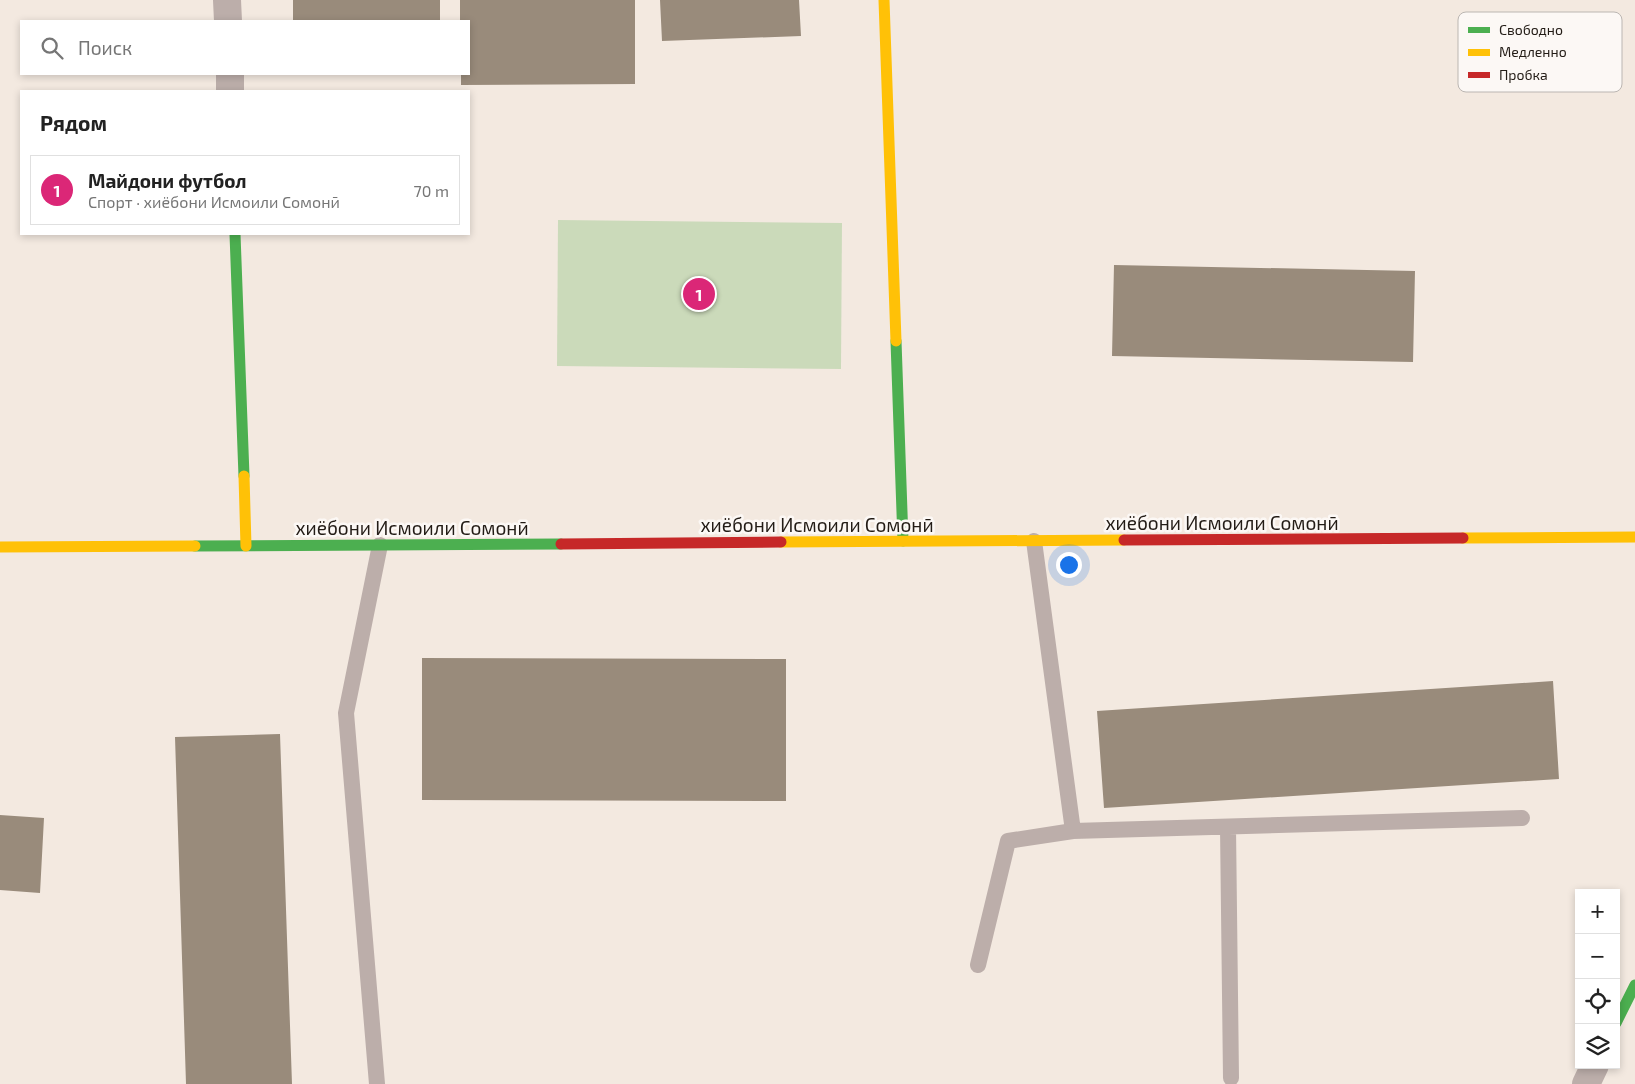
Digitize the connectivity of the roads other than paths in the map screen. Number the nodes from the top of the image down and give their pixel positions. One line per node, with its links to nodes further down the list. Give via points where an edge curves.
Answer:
1 (227, 0): 3 (street)
2 (884, 0): 8 (main road)
3 (228, 20)
4 (230, 75): 5 (street)
5 (230, 90)
6 (235, 235): 11 (main road)
7 (1635, 538): 9 (main road, хиёбони Исмоили Сомонӣ)
8 (903, 541): 9 (main road, хиёбони Исмоили Сомонӣ); 10 (main road, хиёбони Исмоили Сомонӣ)
9 (1034, 541): 15 (lane)
10 (380, 545): 11 (main road, хиёбони Исмоили Сомонӣ); 21 (lane, via 346,713)
11 (246, 546): 12 (main road, хиёбони Исмоили Сомонӣ)
12 (0, 547)
13 (1522, 818): 14 (lane)
14 (1228, 827): 15 (lane); 20 (lane)
15 (1073, 831): 16 (lane, via 1008,841)
16 (978, 965)
17 (1635, 985): 18 (main road)
18 (1620, 1015)
19 (1593, 1069): 22 (street)
20 (1231, 1078)
21 (377, 1084)
22 (1586, 1084)

